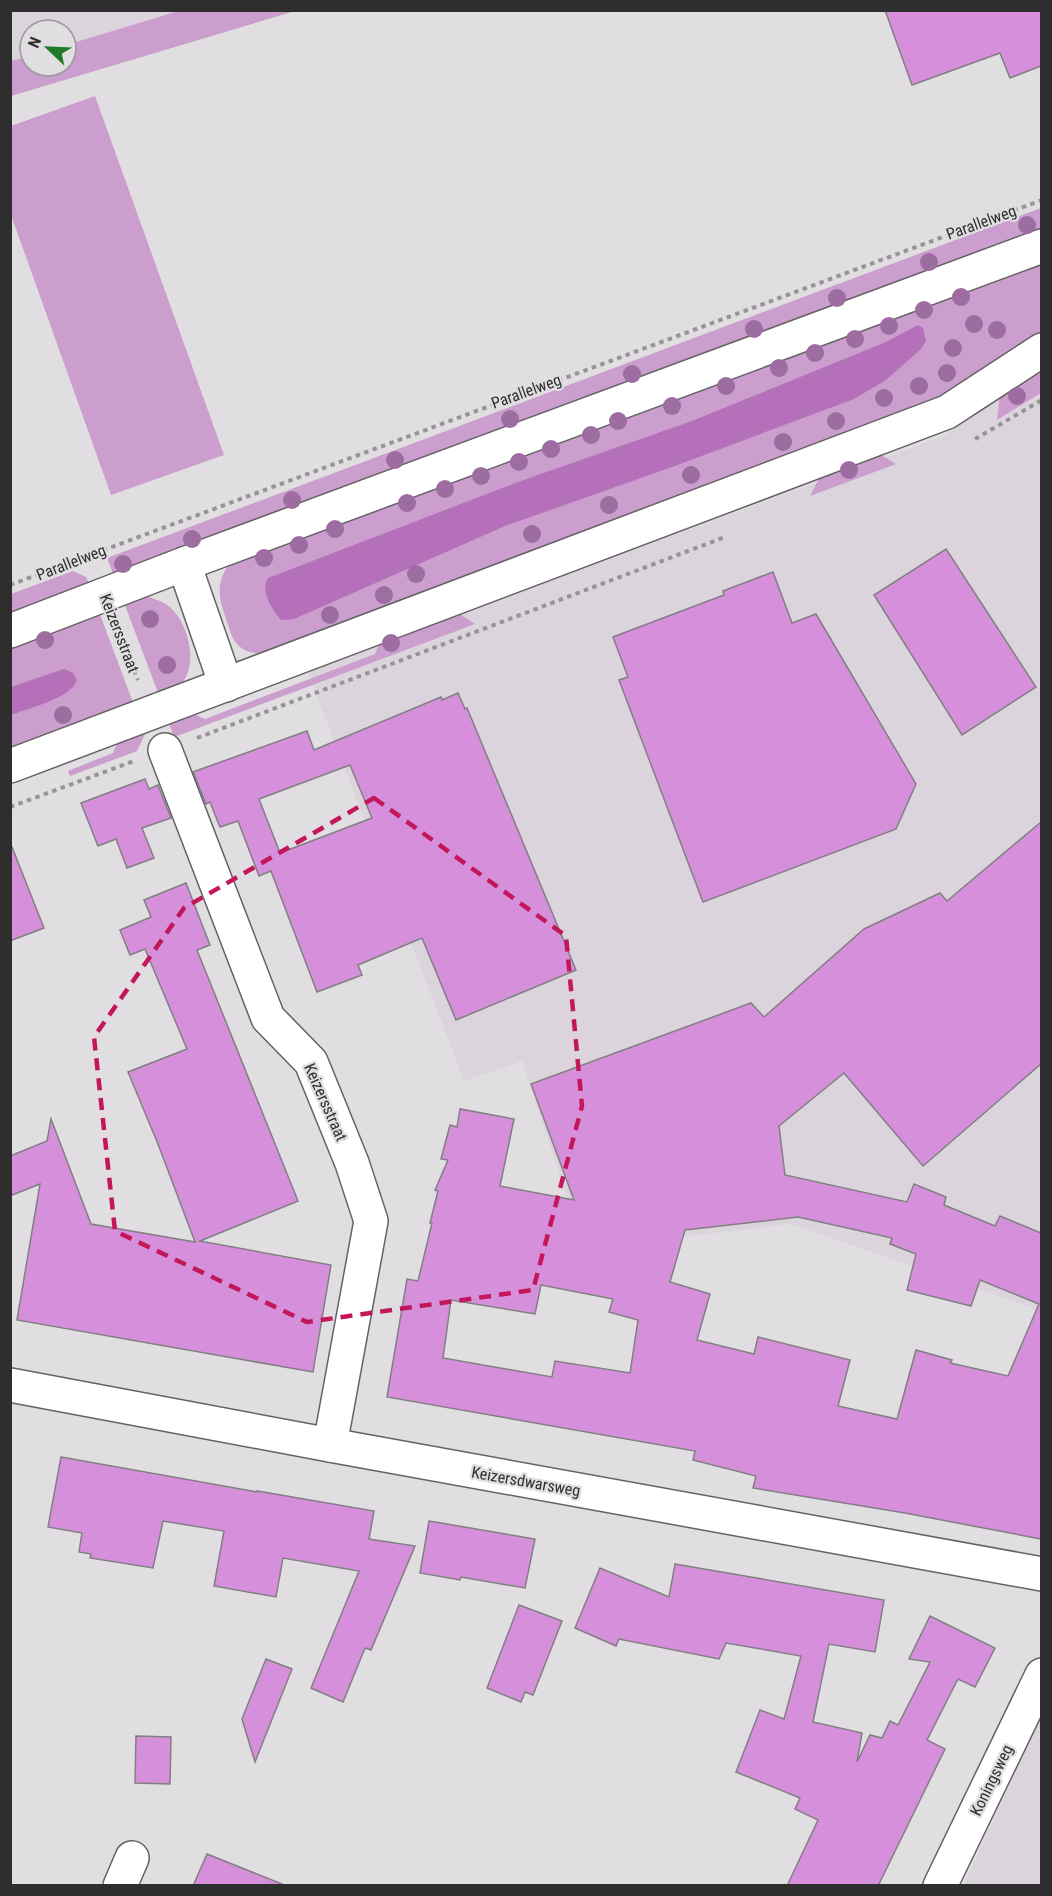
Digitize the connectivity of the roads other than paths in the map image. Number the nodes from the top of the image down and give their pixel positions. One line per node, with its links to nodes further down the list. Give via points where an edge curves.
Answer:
1 (1041, 246): 3 (street)
2 (1041, 350): 5 (street, via 946,412)
3 (184, 564): 4 (street); 5 (street)
4 (10, 630)
5 (226, 685): 7 (street)
6 (165, 750): 9 (street, Keizersstraat, via 268,1018 311,1062 352,1163 370,1221)
7 (10, 766)
8 (10, 1385): 9 (street, Keizersdwarsweg)
9 (330, 1445): 10 (street, Keizersdwarsweg)
10 (1041, 1574)
11 (1041, 1675): 12 (street, Koningsweg)
12 (940, 1886)

